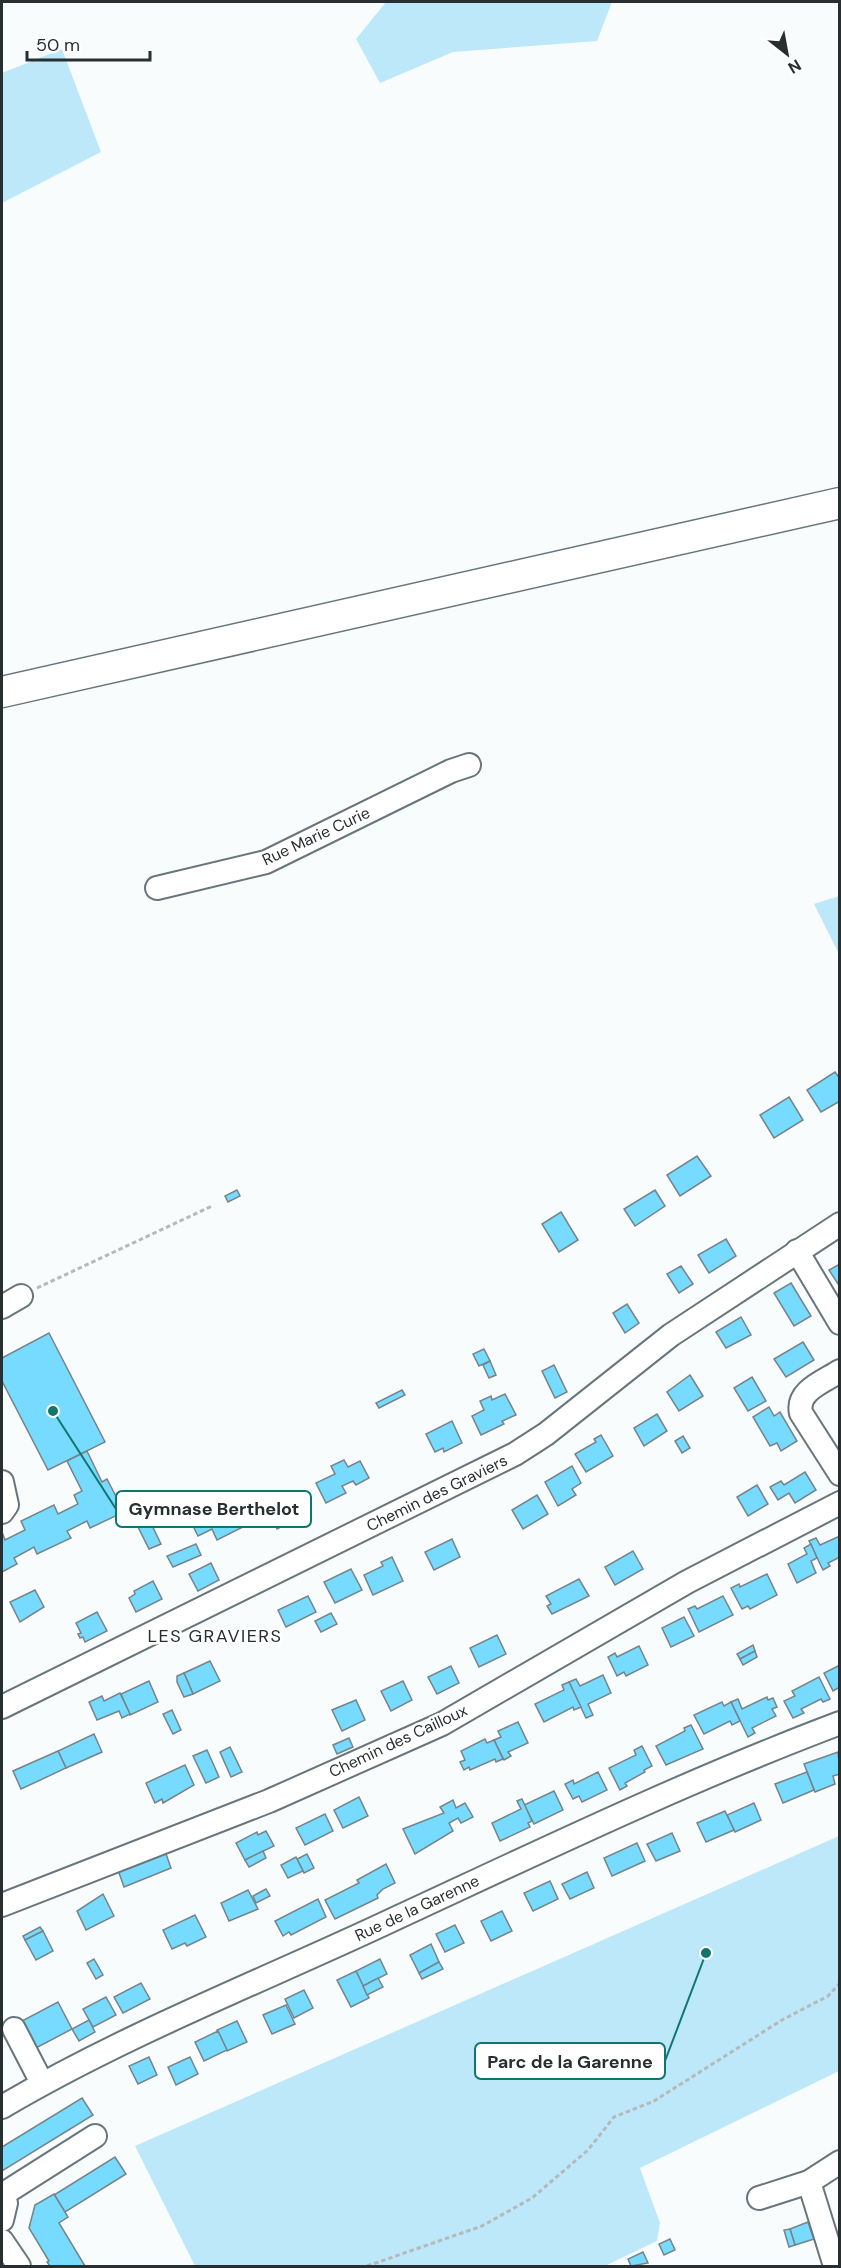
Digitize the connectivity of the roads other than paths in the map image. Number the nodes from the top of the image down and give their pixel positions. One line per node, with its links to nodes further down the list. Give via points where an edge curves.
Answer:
1 (840, 504): 2 (main road)
2 (2, 692)
3 (469, 765): 4 (street, Rue Marie Curie, via 266,862)
4 (157, 888)
5 (840, 1224): 6 (street, Chemin des Graviers)
6 (797, 1251): 9 (street); 15 (street, Chemin des Graviers, via 671,1335 515,1454)
7 (21, 1296): 8 (street)
8 (2, 1307)
9 (840, 1323)
10 (840, 1371): 11 (street, via 804,1394 799,1404)
11 (840, 1474)
12 (2, 1482): 14 (street, via 8,1505)
13 (840, 1503): 17 (street, Chemin des Cailloux, via 687,1582 442,1724 269,1801)
14 (2, 1512)
15 (2, 1707)
16 (840, 1723): 19 (street, Rue de la Garenne, via 760,1753 556,1842 389,1922 155,2025)
17 (2, 1905)
18 (14, 2029): 19 (street)
19 (42, 2083): 20 (street, Rue de la Garenne)
20 (2, 2107)
21 (95, 2136): 24 (street)
22 (840, 2162): 23 (street)
23 (809, 2182): 25 (street); 29 (street)
24 (2, 2195): 26 (street, via 6,2203)
25 (759, 2198)
26 (2, 2220)
27 (2, 2241): 28 (street)
28 (18, 2266)
29 (835, 2266)

